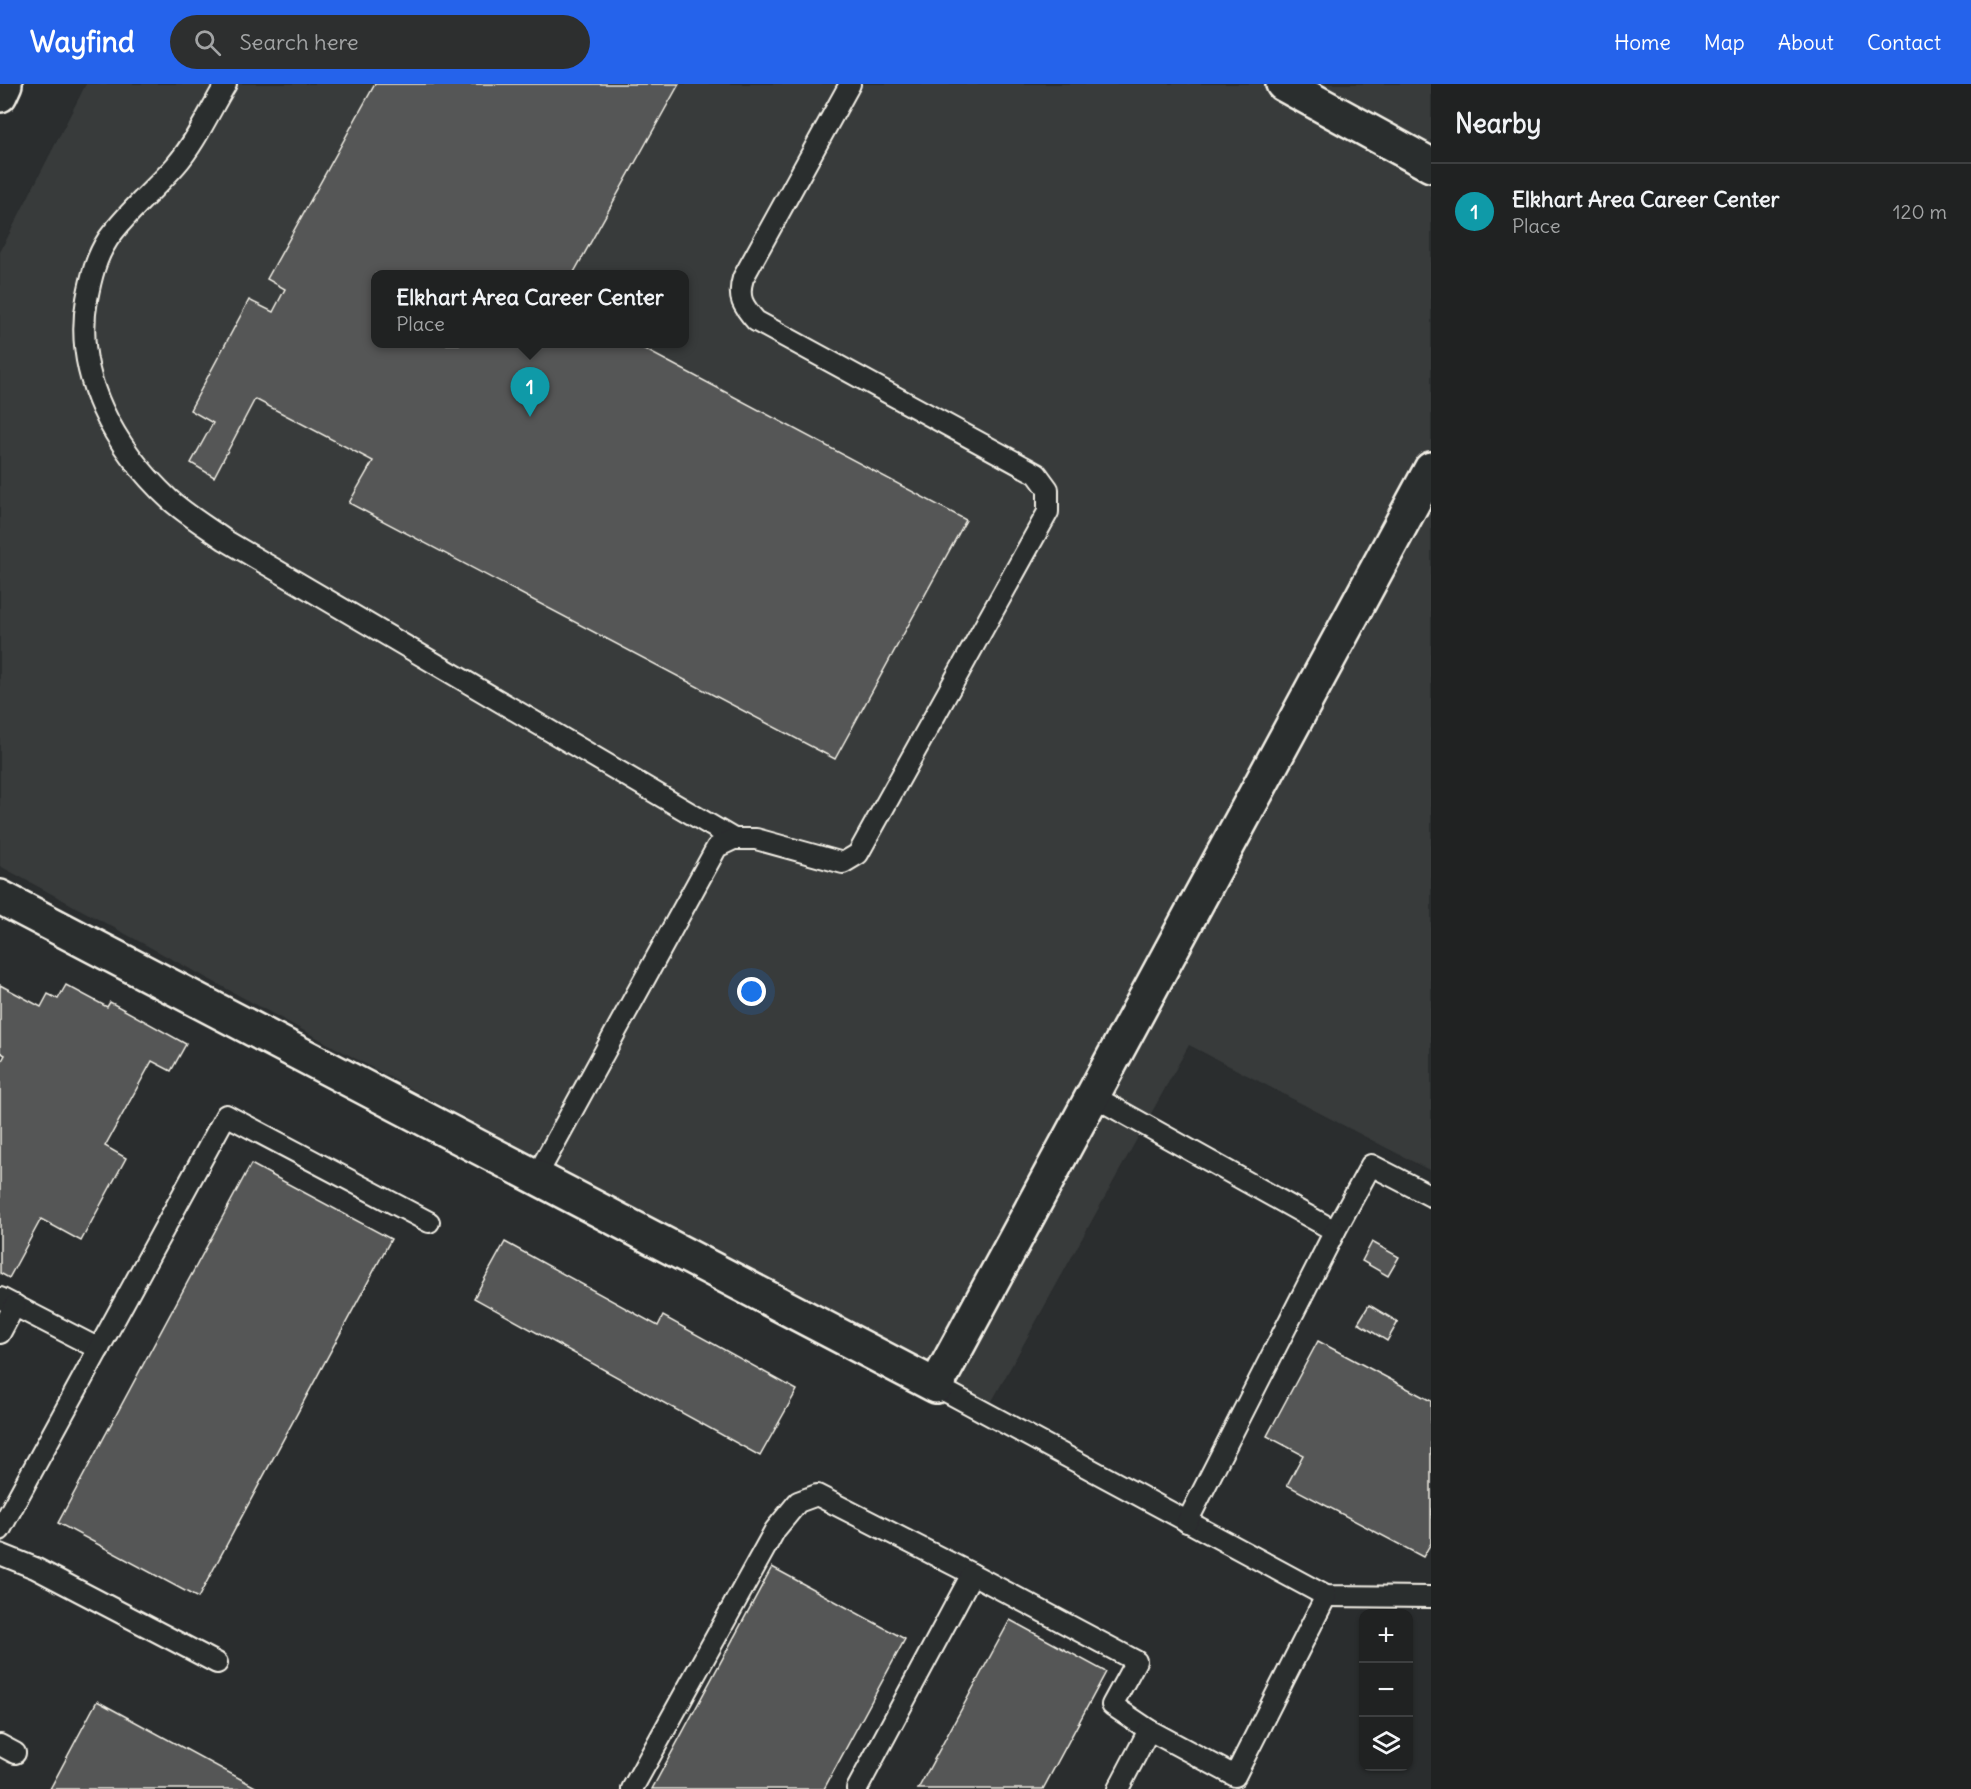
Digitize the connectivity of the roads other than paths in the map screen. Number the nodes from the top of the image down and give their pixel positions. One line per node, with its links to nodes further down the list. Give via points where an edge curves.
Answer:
1 (5, 84): 5 (street)
2 (226, 84): 8 (lane, via 178,163 109,238 91,280 84,340 90,372 104,415 128,454 171,500 225,540)
3 (850, 84): 8 (lane, via 743,278 741,304 756,321 1037,474 1048,489 1048,512 858,854 843,863 756,839)
4 (1283, 84): 6 (street)
5 (0, 95)
6 (1431, 165)
7 (1431, 469): 10 (street)
8 (734, 838): 11 (lane, via 717,848 699,876)
9 (0, 897): 11 (street)
10 (1093, 1096): 14 (lane); 18 (street)
11 (536, 1177): 18 (street)
12 (1431, 1196): 14 (lane, via 1371,1165)
13 (429, 1222): 17 (lane, via 226,1115)
14 (1335, 1231): 19 (lane)
15 (8, 1301): 16 (lane); 17 (lane)
16 (0, 1333)
17 (99, 1348): 20 (lane)
18 (936, 1386): 19 (lane)
19 (1187, 1522): 23 (lane)
20 (0, 1530)
21 (0, 1554): 25 (lane)
22 (972, 1574): 26 (lane, via 1136,1661 1112,1705); 27 (lane, via 817,1496 798,1502 775,1530); 28 (lane)
23 (1326, 1596): 24 (lane); 26 (lane, via 1235,1776)
24 (1431, 1597)
25 (217, 1663)
26 (1149, 1730): 29 (lane)
27 (632, 1789)
28 (857, 1789)
29 (1118, 1789)

